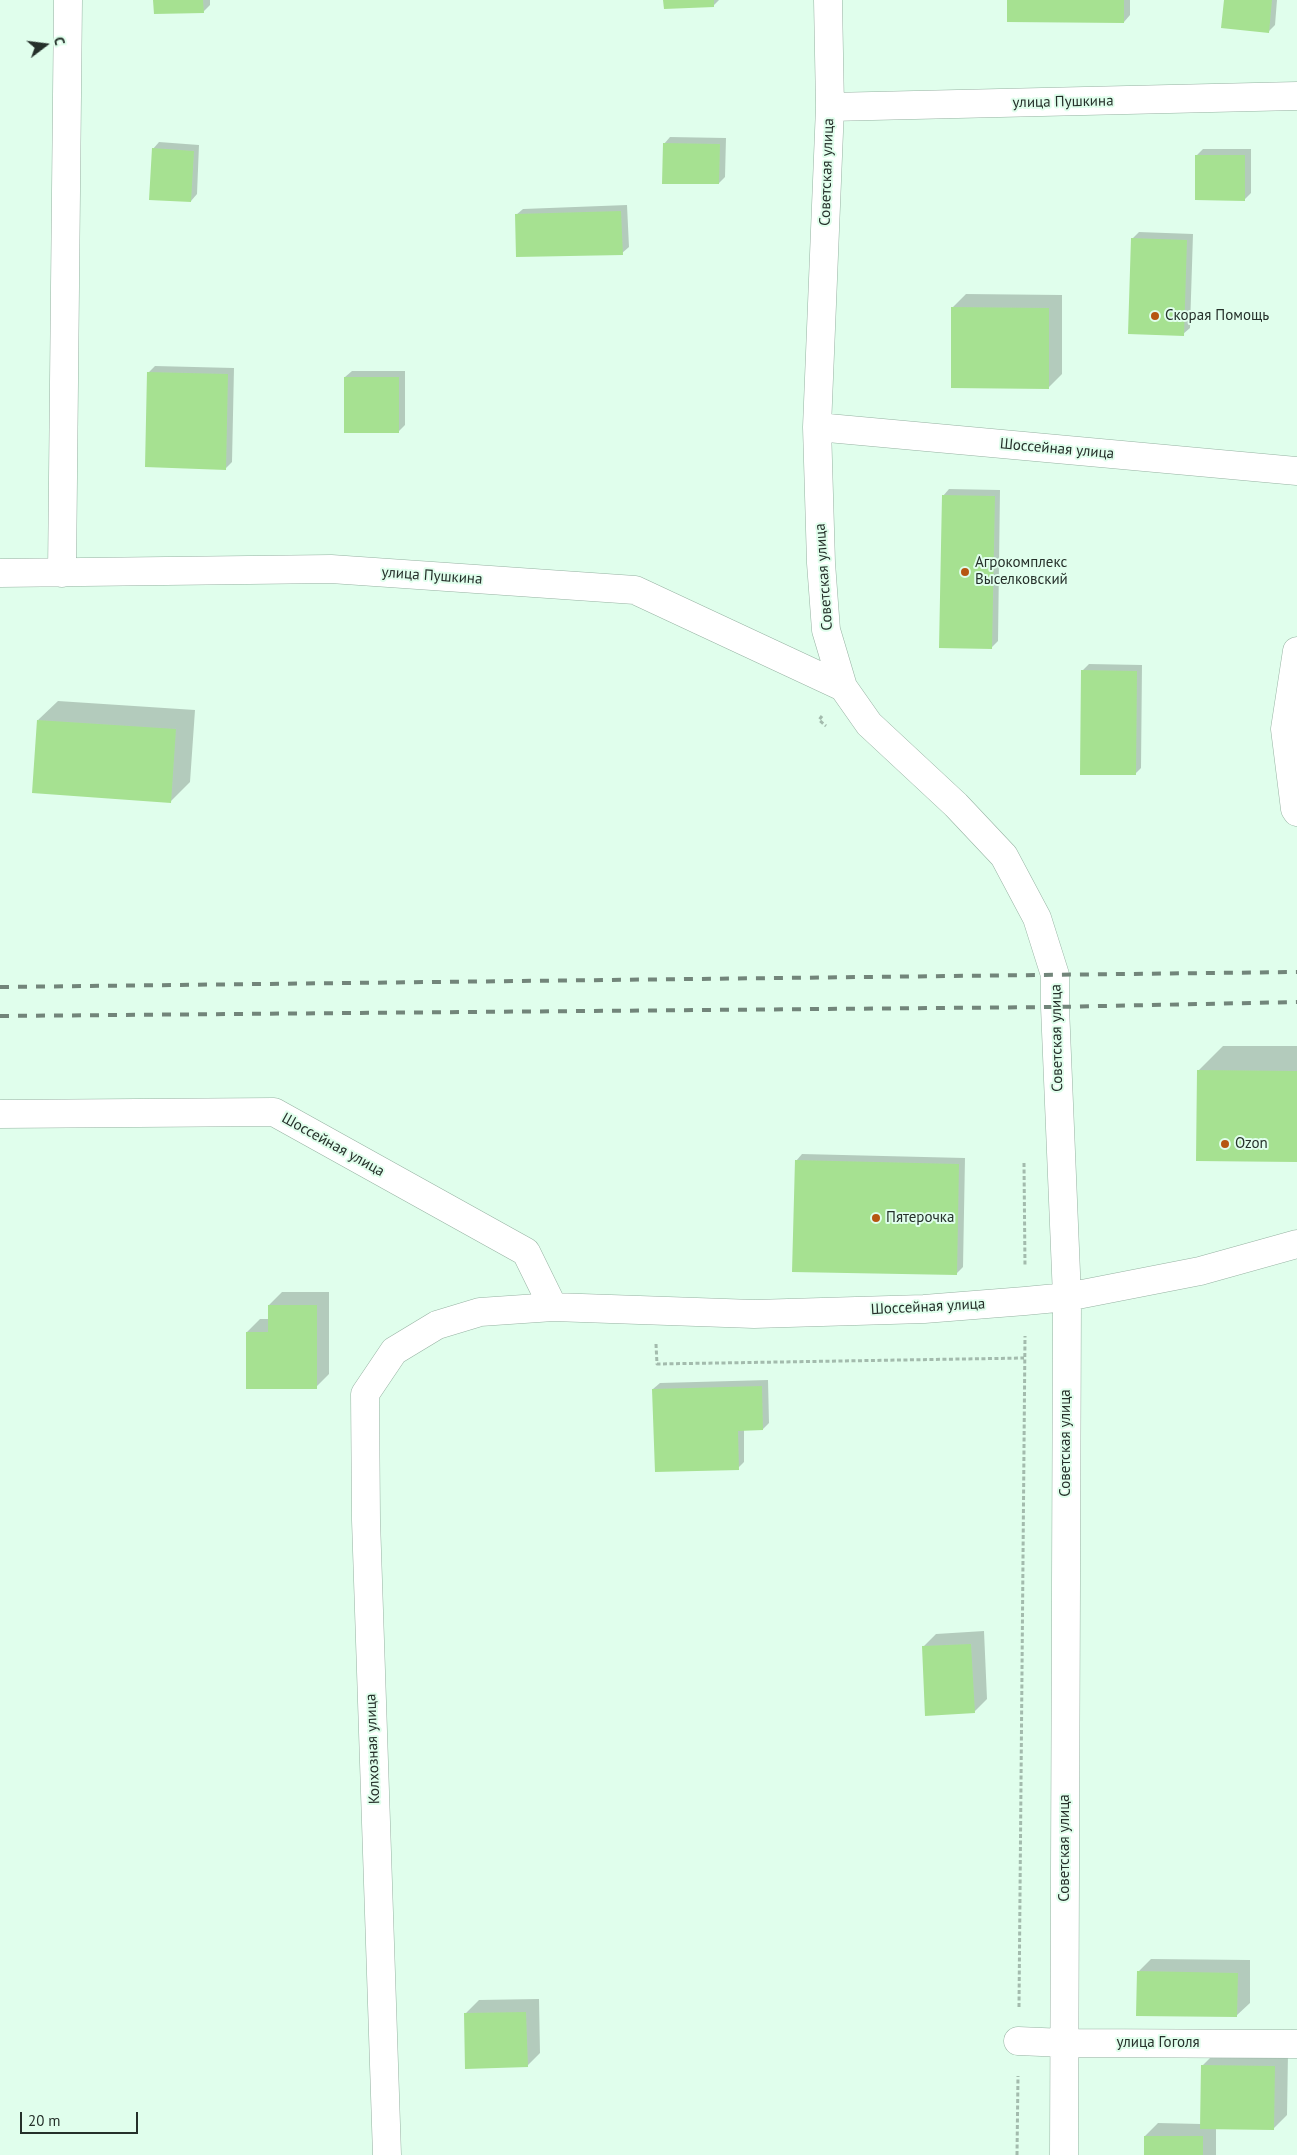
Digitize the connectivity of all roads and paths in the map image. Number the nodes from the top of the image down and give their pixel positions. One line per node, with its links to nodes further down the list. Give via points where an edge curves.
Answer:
1 (68, 0): 7 (street)
2 (828, 0): 4 (street, Советская улица)
3 (1297, 96): 4 (street, улица Пушкина)
4 (830, 107): 5 (street, Советская улица)
5 (817, 427): 6 (street, Шоссейная улица); 10 (street, Советская улица, via 826,630)
6 (1297, 471)
7 (62, 572): 8 (street, улица Пушкина); 10 (street, улица Пушкина, via 331,569 635,590)
8 (0, 574)
9 (1297, 651): 12 (street, via 1285,729 1294,810)
10 (843, 687): 11 (path, via 819,720); 16 (street, Советская улица, via 869,724 956,805 1004,856 1037,918 1056,975)
11 (833, 732)
12 (1297, 812)
13 (0, 1114): 18 (street, Шоссейная улица, via 274,1112 526,1252)
14 (1024, 1154): 17 (path)
15 (1297, 1244): 16 (street, Шоссейная улица, via 1200,1272)
16 (1067, 1297): 17 (street, Шоссейная улица); 23 (street, Советская улица)
17 (1025, 1302): 18 (street, Шоссейная улица, via 924,1309 754,1314); 20 (path)
18 (553, 1307): 19 (street, Шоссейная улица, via 480,1312 437,1325)
19 (394, 1351): 25 (street, Колхозная улица, via 365,1394 366,1520)
20 (1024, 1358): 21 (path); 22 (path)
21 (657, 1364)
22 (1018, 2040): 23 (street, улица Гоголя); 26 (path)
23 (1065, 2043): 24 (street, улица Гоголя); 27 (street, Советская улица)
24 (1297, 2044)
25 (387, 2155)
26 (1017, 2155)
27 (1064, 2155)

